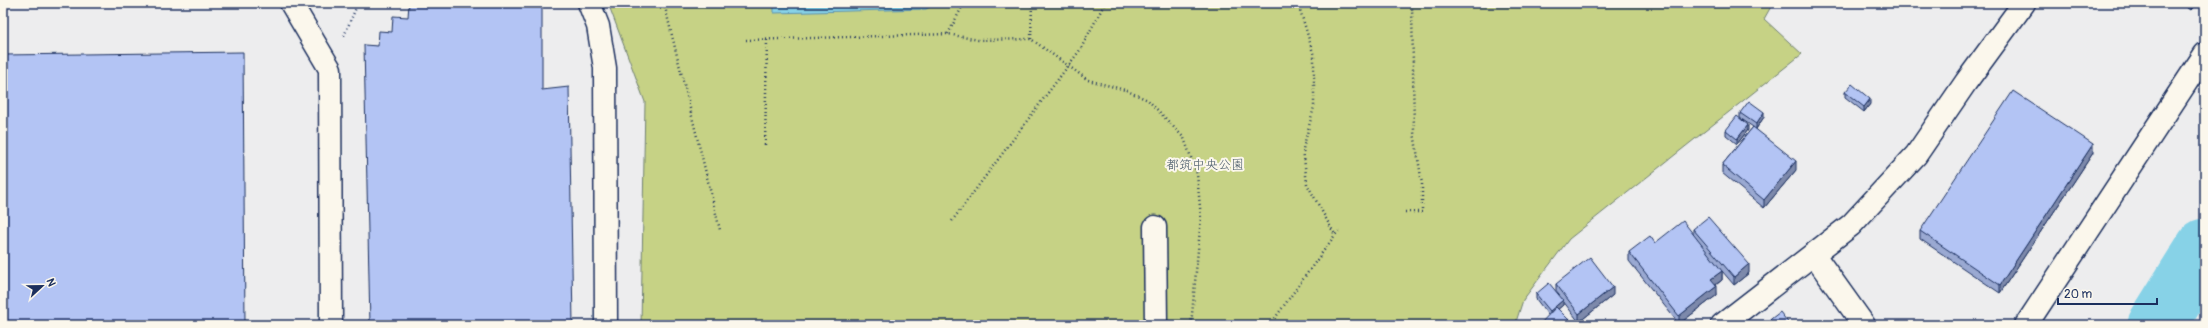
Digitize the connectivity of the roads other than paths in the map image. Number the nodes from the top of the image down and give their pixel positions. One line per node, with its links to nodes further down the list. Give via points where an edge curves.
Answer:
1 (290, 3): 7 (street, via 330,69)
2 (589, 3): 8 (street, via 598,26 605,68)
3 (2024, 3): 6 (street, via 1916,155 1851,225)
4 (2205, 54): 12 (street)
5 (1155, 227): 9 (street)
6 (1814, 255): 10 (street); 11 (street)
7 (331, 325)
8 (606, 325)
9 (1156, 325)
10 (1722, 325)
11 (1864, 325)
12 (2026, 325)

